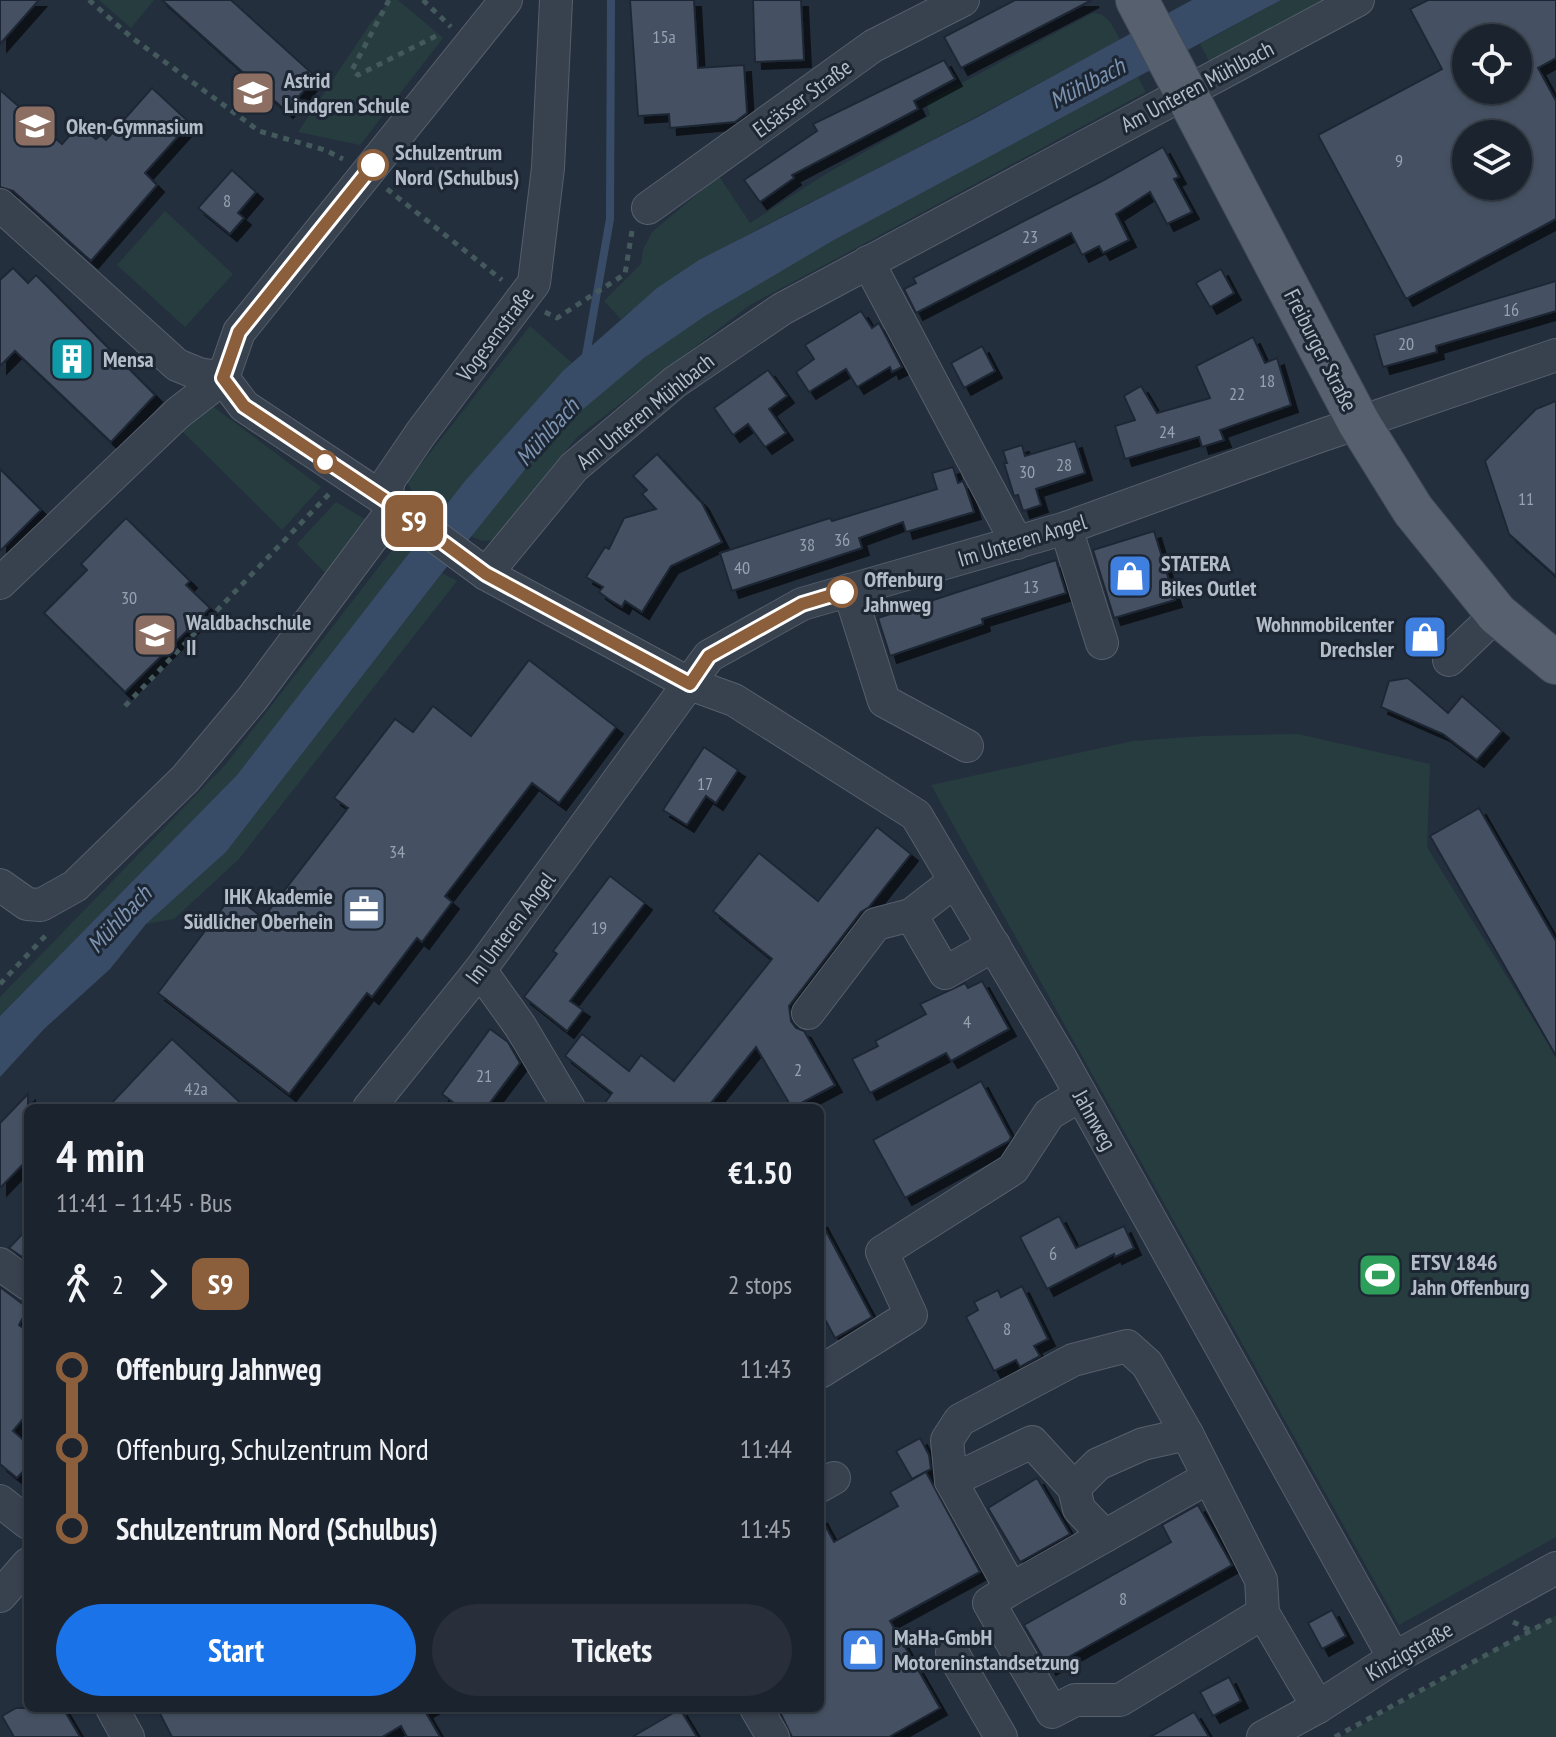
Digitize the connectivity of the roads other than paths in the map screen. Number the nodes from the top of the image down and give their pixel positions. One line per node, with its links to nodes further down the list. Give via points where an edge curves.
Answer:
1 (506, 0): 11 (street, via 239,332)
2 (556, 0): 13 (street, Vogesenstraße, via 548,168 534,283 389,480 387,491)
3 (963, 0): 8 (street, Elsässer Straße, via 873,46)
4 (1358, 0): 6 (street, Am Unteren Mühlbach)
5 (1138, 2): 6 (main road, Freiburger Straße)
6 (1186, 92): 9 (street, Am Unteren Mühlbach); 12 (main road, Freiburger Straße)
7 (0, 205): 11 (street, via 177,365)
8 (648, 208)
9 (868, 262): 15 (street); 16 (street, Am Unteren Mühlbach, via 782,309 675,382 574,467)
10 (1556, 355): 12 (street, Im Unteren Angel)
11 (223, 378): 13 (street, via 244,406); 17 (street, via 178,413)
12 (1359, 423): 14 (street, Im Unteren Angel); 19 (main road, Freiburger Straße, via 1413,510)
13 (401, 511): 16 (street); 26 (street, via 185,779 75,886 41,905 27,904)
14 (1066, 528): 15 (street, Im Unteren Angel); 20 (street)
15 (1017, 543): 18 (street, Im Unteren Angel)
16 (477, 568): 23 (street)
17 (0, 583)
18 (849, 590): 23 (street, Im Unteren Angel, via 802,604 759,626 709,656); 24 (street, via 884,701)
19 (1497, 614): 21 (street); 22 (main road, Freiburger Straße)
20 (1102, 643)
21 (1449, 660)
22 (1556, 663)
23 (690, 684): 25 (street, Jahnweg, via 734,700 916,815); 29 (street, Im Unteren Angel)
24 (967, 746)
25 (955, 881): 27 (street); 28 (street, Jahnweg)
26 (0, 885)
27 (911, 915): 28 (street, via 945,973); 30 (street, via 876,924)
28 (994, 945): 31 (street, Jahnweg)
29 (480, 970): 32 (street, Im Unteren Angel); 33 (street)
30 (808, 1013)
31 (1081, 1095): 36 (street, via 1049,1114 1013,1169 882,1252 911,1315); 50 (street, Jahnweg)
32 (372, 1104)
33 (567, 1104)
34 (0, 1264): 35 (street)
35 (24, 1281)
36 (824, 1369)
37 (1187, 1434): 38 (street); 39 (street, via 1147,1364 1127,1346 1073,1360 960,1420 947,1440); 40 (street, via 1143,1444 1098,1464)
38 (1209, 1477): 43 (street); 48 (street, via 1261,1580)
39 (951, 1481): 40 (street, via 1032,1442); 46 (street)
40 (1074, 1488): 43 (street, via 1079,1509)
41 (0, 1501): 42 (street)
42 (24, 1520)
43 (1105, 1536): 46 (street)
44 (1556, 1568): 50 (street, Kinzigstraße)
45 (24, 1569): 47 (street)
46 (1011, 1589): 48 (street, via 989,1603 1052,1712 1075,1700 1120,1700)
47 (0, 1596)
48 (1263, 1613): 51 (street)
49 (952, 1652): 56 (street)
50 (1394, 1658): 51 (street, Kinzigstraße)
51 (1318, 1707): 57 (street, Kinzigstraße)
52 (114, 1712): 54 (street)
53 (758, 1712): 55 (street)
54 (128, 1737)
55 (773, 1737)
56 (1001, 1737)
57 (1263, 1737)

